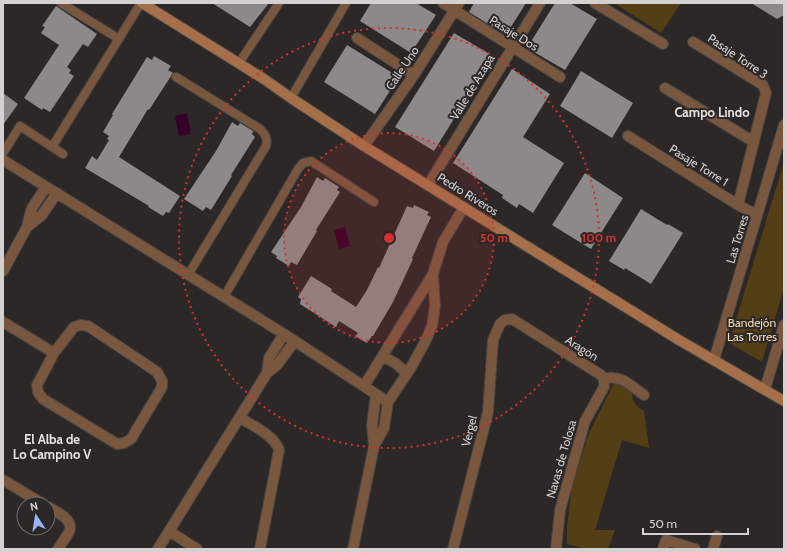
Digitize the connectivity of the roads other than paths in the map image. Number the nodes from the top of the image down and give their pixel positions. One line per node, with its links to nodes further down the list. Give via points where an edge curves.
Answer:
1 (61, 3): 10 (lane)
2 (141, 3): 10 (lane); 14 (street, Pedro Riveros)
3 (279, 3): 14 (lane)
4 (346, 3): 19 (lane)
5 (443, 3): 8 (street, Pasaje Dos)
6 (540, 3): 13 (street, Valle de Azapa)
7 (595, 3): 12 (street)
8 (457, 7): 13 (street, Pasaje Dos); 15 (street, Calle Uno)
9 (357, 38): 15 (street)
10 (119, 39): 24 (lane)
11 (693, 42): 22 (street, Pasaje Torre 3, via 763,85 766,93)
12 (663, 44)
13 (512, 47): 17 (street, Pasaje Dos); 28 (street, Valle de Azapa)
14 (238, 63): 19 (street, Pedro Riveros)
15 (414, 75): 23 (street, Calle Uno)
16 (176, 76): 38 (lane, via 260,129 267,141)
17 (560, 77)
18 (665, 88): 22 (street)
19 (291, 98): 23 (street, Pedro Riveros)
20 (784, 125): 34 (street, Las Torres)
21 (628, 136): 32 (street, Pasaje Torre 1)
22 (754, 142): 32 (street)
23 (364, 146): 28 (street, Pedro Riveros)
24 (52, 147): 25 (lane, via 20,126); 26 (lane)
25 (3, 153)
26 (63, 154)
27 (3, 160): 29 (street)
28 (428, 185): 33 (street, Pedro Riveros)
29 (46, 187): 30 (street); 35 (street, via 30,213)
30 (57, 194): 35 (street, via 42,215); 38 (street)
31 (374, 202): 39 (lane, via 312,161 303,163)
32 (738, 205): 34 (street, Pasaje Torre 1)
33 (464, 207): 37 (street, via 443,242); 47 (street, Pedro Riveros)
34 (757, 215): 47 (street, Las Torres)
35 (27, 227): 36 (street)
36 (3, 271)
37 (433, 274): 46 (street); 49 (street, via 435,306 432,326)
38 (188, 275): 39 (street)
39 (224, 297): 43 (street)
40 (505, 320): 50 (street, Aragón, via 512,319 601,375); 69 (street, Vergel, via 500,324 493,340 488,412)
41 (3, 322): 45 (street)
42 (784, 325): 52 (street)
43 (284, 334): 44 (street); 48 (street, via 269,358)
44 (295, 341): 48 (street, via 277,365); 51 (street)
45 (54, 353): 45 (street, via 37,385 43,399 117,444 131,439 162,386 157,372 88,326 74,327)
46 (382, 357): 49 (street, via 394,362); 51 (street)
47 (714, 360): 52 (street, Pedro Riveros)
48 (267, 373): 57 (street)
49 (406, 374): 56 (street)
50 (604, 380): 54 (street, via 615,377); 70 (street, Navas de Tolosa, via 604,387 584,421 560,510)
51 (364, 386): 53 (street)
52 (765, 389): 55 (street, Pedro Riveros)
53 (376, 394): 56 (street); 58 (street, via 372,425)
54 (644, 395)
55 (784, 401)
56 (388, 402): 58 (street, via 384,428)
57 (240, 418): 62 (street); 67 (street, via 271,437 279,450)
58 (374, 446): 68 (street)
59 (3, 480): 60 (street)
60 (30, 496)
61 (56, 512): 64 (street, via 64,516 70,529)
62 (169, 531): 65 (street); 66 (street)
63 (717, 536): 73 (street)
64 (58, 549)
65 (158, 549)
66 (198, 549)
67 (260, 549)
68 (353, 549)
69 (453, 549)
70 (556, 549)
71 (664, 549): 72 (street, via 666,540)
72 (695, 549)
73 (713, 549)

